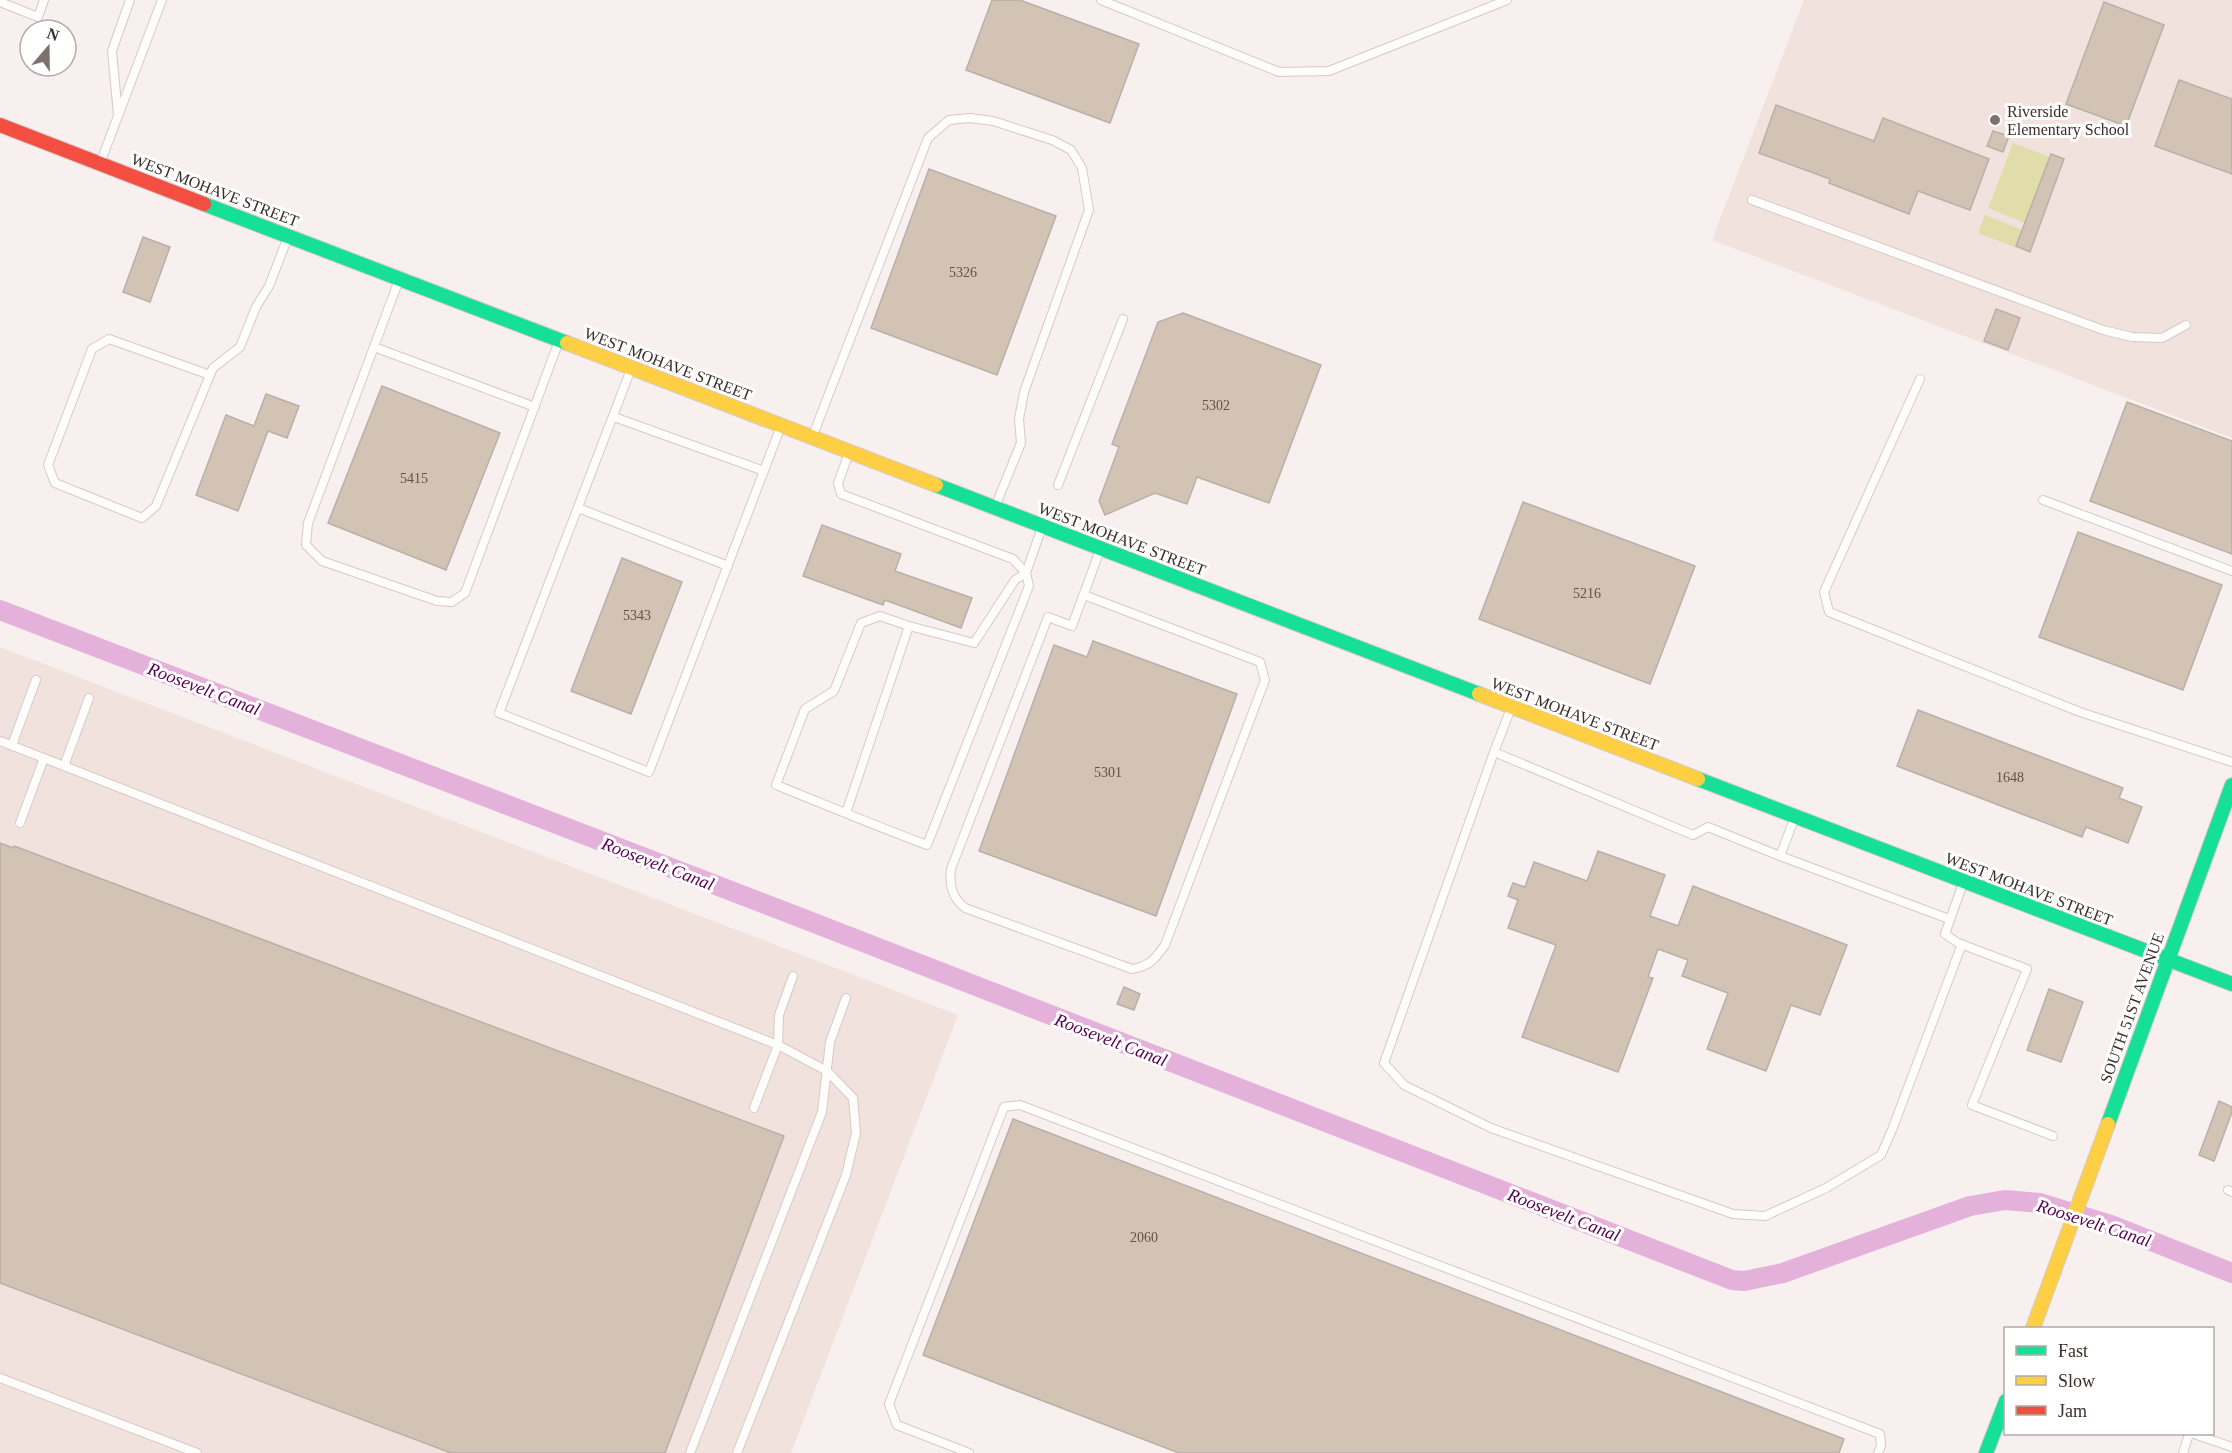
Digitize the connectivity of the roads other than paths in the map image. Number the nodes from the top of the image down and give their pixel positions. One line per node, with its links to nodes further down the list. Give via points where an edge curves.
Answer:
1 (44, 0): 6 (lane, via 38,17)
2 (130, 0): 7 (lane, via 112,51)
3 (162, 0): 7 (lane)
4 (1101, 0): 5 (lane, via 1279,72 1329,71)
5 (1507, 0)
6 (0, 2)
7 (119, 117): 9 (lane)
8 (0, 125): 9 (street, WEST MOHAVE STREET)
9 (100, 164): 11 (street, WEST MOHAVE STREET)
10 (1752, 200): 14 (lane, via 2103,330 2132,337 2162,338)
11 (288, 236): 12 (street, WEST MOHAVE STREET); 18 (lane, via 240,347 213,368)
12 (399, 278): 15 (street, WEST MOHAVE STREET); 16 (lane)
13 (1123, 319): 26 (lane)
14 (2186, 326)
15 (560, 340): 17 (street, WEST MOHAVE STREET); 20 (lane)
16 (374, 347): 20 (lane); 20 (lane, via 308,523 306,545 322,561 437,601 452,602 465,593)
17 (632, 368): 21 (lane); 22 (street, WEST MOHAVE STREET)
18 (210, 375): 18 (lane, via 156,506 142,518 55,483 48,465 92,350 110,339)
19 (1920, 379): 44 (lane, via 1824,592 1829,612 2080,712)
20 (535, 407)
21 (614, 417): 25 (lane); 29 (lane)
22 (781, 425): 23 (street, WEST MOHAVE STREET); 25 (lane)
23 (813, 437): 24 (street, WEST MOHAVE STREET); 28 (lane, via 928,138 949,120 970,118 993,121 1052,140 1071,150 1082,168 1089,210 1024,392 1019,419 1021,443)
24 (849, 451): 28 (street, WEST MOHAVE STREET); 34 (lane, via 838,483 841,494 1013,559)
25 (764, 471): 32 (lane)
26 (1058, 485)
27 (2043, 500): 33 (lane)
28 (995, 507): 30 (street, WEST MOHAVE STREET)
29 (578, 508): 32 (lane); 32 (lane, via 499,713 649,772)
30 (1042, 526): 31 (street, WEST MOHAVE STREET); 34 (lane)
31 (1101, 548): 35 (lane); 39 (street, WEST MOHAVE STREET)
32 (728, 566)
33 (2232, 571)
34 (1026, 573): 36 (lane, via 1015,580 974,642); 47 (lane, via 1029,586 927,845)
35 (1084, 595): 35 (lane, via 1072,626 1048,617 950,879 956,900 964,908 1132,969 1146,967 1165,945 1265,680 1264,673 1260,662)
36 (909, 626): 47 (lane); 47 (lane, via 880,616 861,623 834,691 805,709 776,785)
37 (36, 680): 41 (lane)
38 (89, 699): 45 (lane)
39 (1512, 707): 42 (lane); 48 (street, WEST MOHAVE STREET)
40 (0, 741): 41 (lane)
41 (12, 745): 43 (lane)
42 (1494, 752): 50 (lane, via 1693,835 1708,827); 53 (lane, via 1384,1063 1404,1085 1491,1128 1733,1214 1765,1215 1826,1188 1881,1155)
43 (44, 758): 45 (lane); 49 (lane)
44 (2232, 762)
45 (64, 766): 58 (lane)
46 (2232, 785): 54 (street, SOUTH 51ST AVENUE)
47 (846, 813)
48 (1796, 817): 50 (lane); 51 (street, WEST MOHAVE STREET)
49 (20, 823)
50 (1780, 856): 52 (lane)
51 (1963, 881): 52 (lane); 54 (street, WEST MOHAVE STREET)
52 (1949, 918): 53 (lane, via 1945,934)
53 (1962, 944): 61 (lane, via 2026,969 1972,1105)
54 (2167, 960): 56 (street, WEST MOHAVE STREET); 62 (street, SOUTH 51ST AVENUE)
55 (793, 976): 58 (lane, via 779,1015)
56 (2232, 984)
57 (846, 998): 59 (lane, via 830,1042)
58 (778, 1045): 59 (lane); 60 (lane)
59 (827, 1071): 69 (lane, via 822,1112); 70 (lane, via 853,1098 856,1133 846,1175)
60 (754, 1108)
61 (2053, 1136)
62 (2033, 1327)
63 (0, 1378): 68 (lane)
64 (2004, 1406): 73 (street)
65 (2189, 1435): 74 (lane)
66 (2197, 1435): 67 (lane)
67 (2232, 1447)
68 (196, 1453)
69 (690, 1453)
70 (738, 1453)
71 (969, 1453): 72 (lane, via 897,1425 889,1404 1004,1107 1020,1105 1880,1434)
72 (1878, 1453)
73 (1986, 1453)
74 (2183, 1453)

